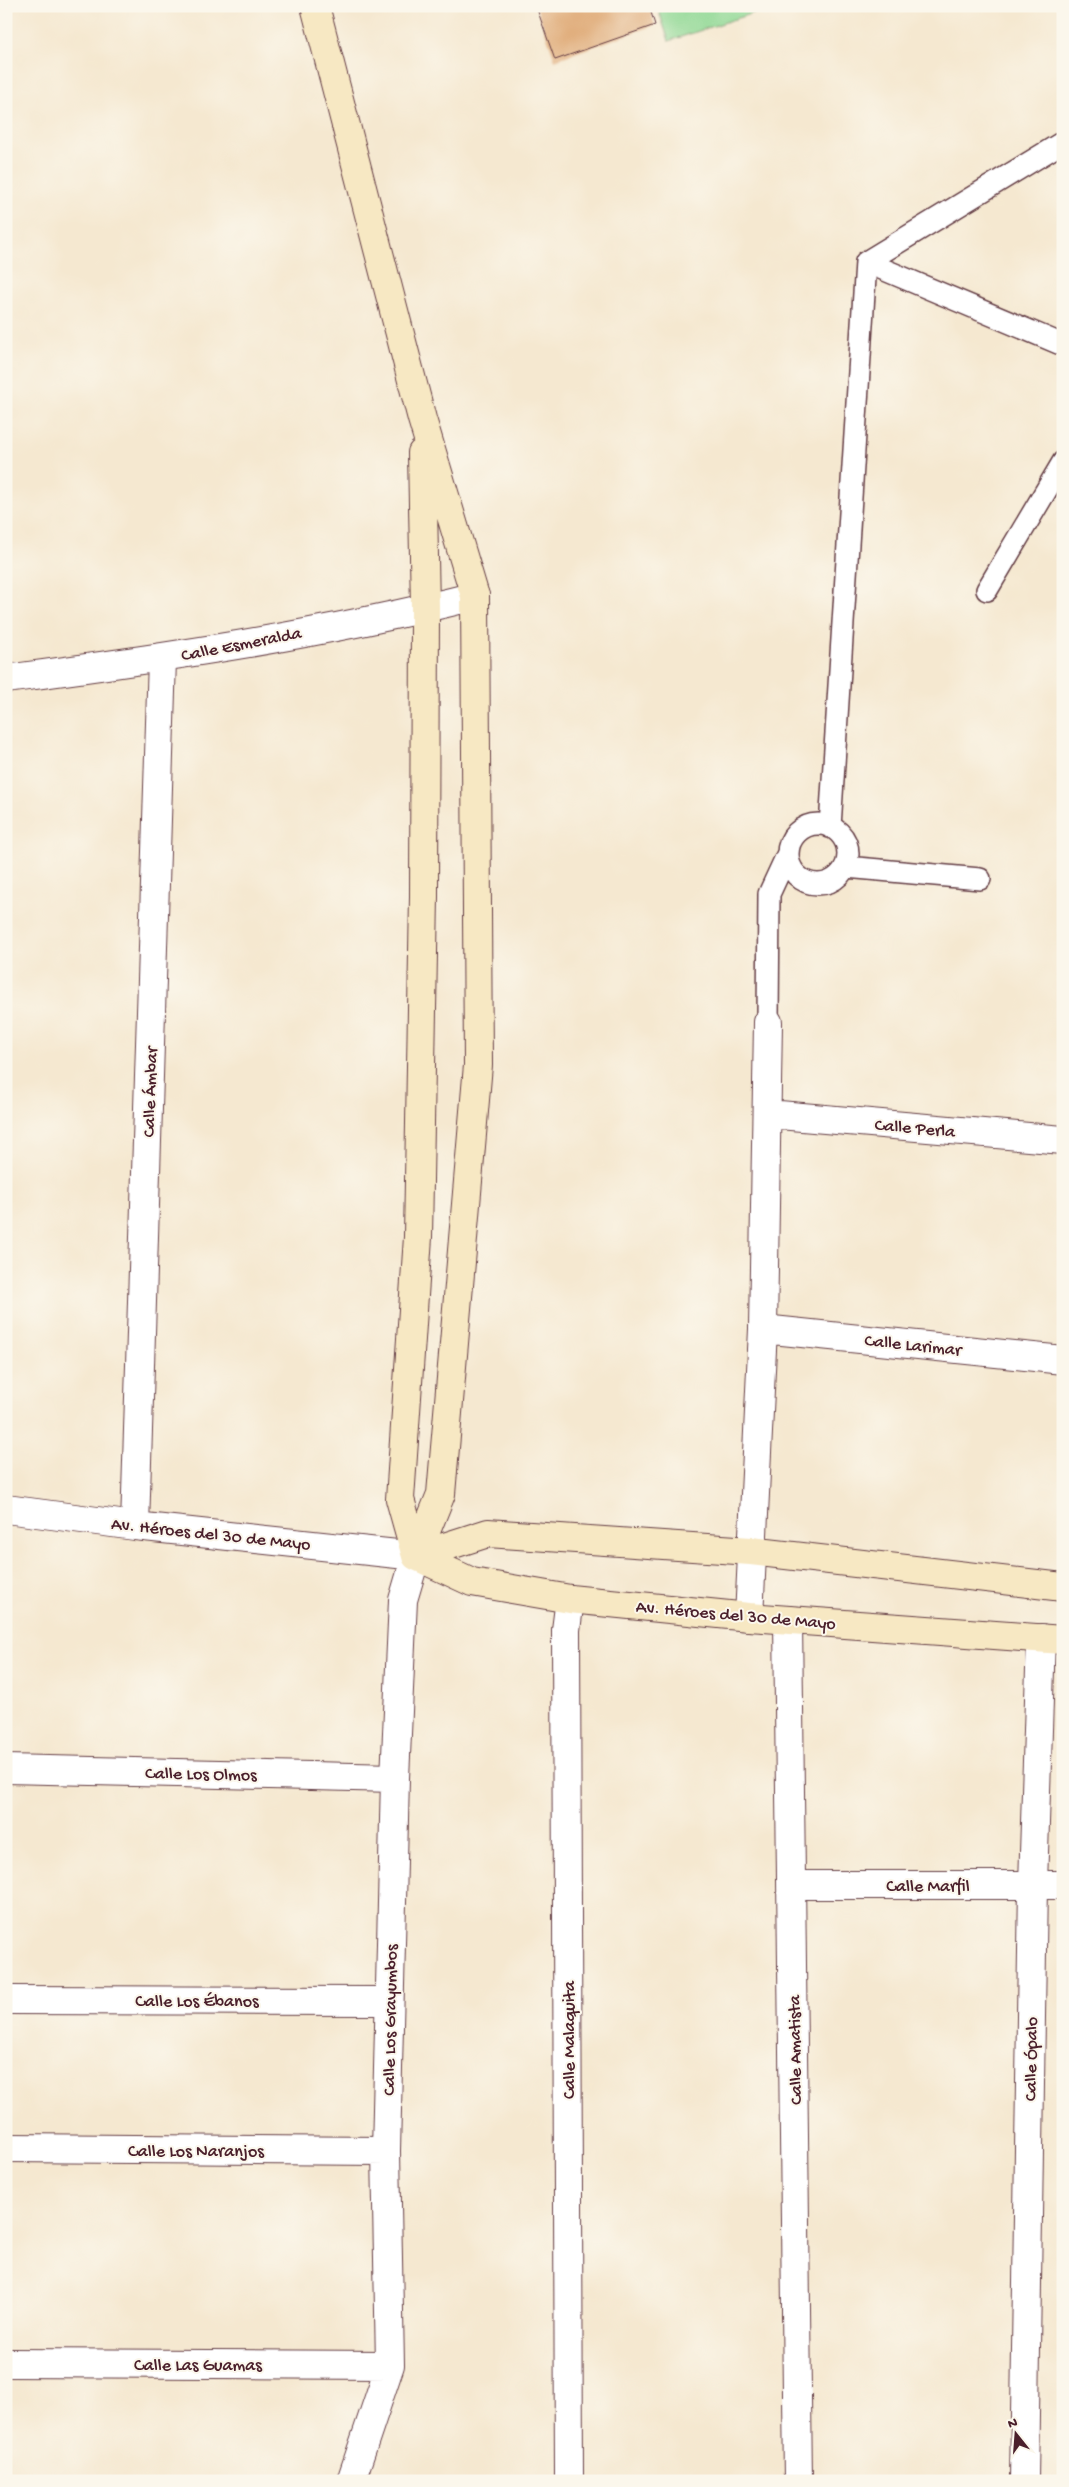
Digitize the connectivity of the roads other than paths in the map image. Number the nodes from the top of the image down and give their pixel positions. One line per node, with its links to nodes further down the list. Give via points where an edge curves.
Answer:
1 (316, 6): 5 (street)
2 (1063, 142): 3 (lane)
3 (866, 262): 4 (lane); 12 (lane)
4 (1063, 345)
5 (422, 419): 8 (street); 9 (street)
6 (1063, 462): 7 (lane)
7 (987, 590)
8 (475, 596): 9 (street, Calle Esmeralda); 24 (street, via 478,1065 441,1494)
9 (425, 608): 10 (street, Calle Esmeralda); 24 (street, via 418,1237 400,1499)
10 (162, 658): 11 (street, Calle Esmeralda); 22 (street, Calle Ámbar)
11 (6, 679)
12 (830, 827): 13 (lane, via 819,824 798,832 790,842); 14 (lane, via 846,843)
13 (788, 853): 14 (lane, via 796,875 817,884 834,880); 16 (lane, via 769,894)
14 (846, 866): 15 (lane)
15 (980, 879)
16 (768, 1022): 17 (street)
17 (768, 1114): 18 (street, Calle Perla); 19 (street)
18 (1063, 1140)
19 (763, 1329): 20 (street, Calle Larimar); 23 (street)
20 (1063, 1360)
21 (6, 1509): 22 (street, Av. Héroes del 30 de Mayo)
22 (135, 1526): 24 (street, Av. Héroes del 30 de Mayo)
23 (752, 1551): 24 (street, Av. Héroes del 30 de Mayo, via 488,1533); 25 (street, Av. Héroes del 30 de Mayo); 27 (street)
24 (416, 1556): 26 (street, Av. Héroes del 30 de Mayo, via 472,1582); 31 (street, Calle Los Grayumbos, via 403,1600)
25 (1063, 1587)
26 (570, 1599): 27 (street, Av. Héroes del 30 de Mayo); 42 (street, Calle Malaquita, via 566,1630)
27 (749, 1617): 28 (street, Av. Héroes del 30 de Mayo)
28 (788, 1620): 29 (street, Av. Héroes del 30 de Mayo); 33 (street, Calle Amatista)
29 (1052, 1639): 32 (street, Calle Ópalo)
30 (6, 1769): 31 (street, Calle Los Olmos)
31 (395, 1778): 36 (street, Calle Los Grayumbos)
32 (1033, 1884): 33 (street, Calle Marfil); 34 (street, Calle Marfil); 44 (street, Calle Ópalo)
33 (792, 1885): 43 (street, Calle Amatista)
34 (1063, 1885)
35 (6, 2000): 36 (street, Calle Los Ébanos)
36 (388, 2001): 38 (street, Calle Los Grayumbos)
37 (6, 2148): 38 (street, Calle Los Naranjos)
38 (386, 2151): 40 (street, Calle Los Grayumbos)
39 (6, 2363): 40 (street, Calle Las Guamas)
40 (390, 2365): 41 (street, Calle Los Grayumbos)
41 (351, 2481)
42 (569, 2481)
43 (798, 2481)
44 (1024, 2481)

